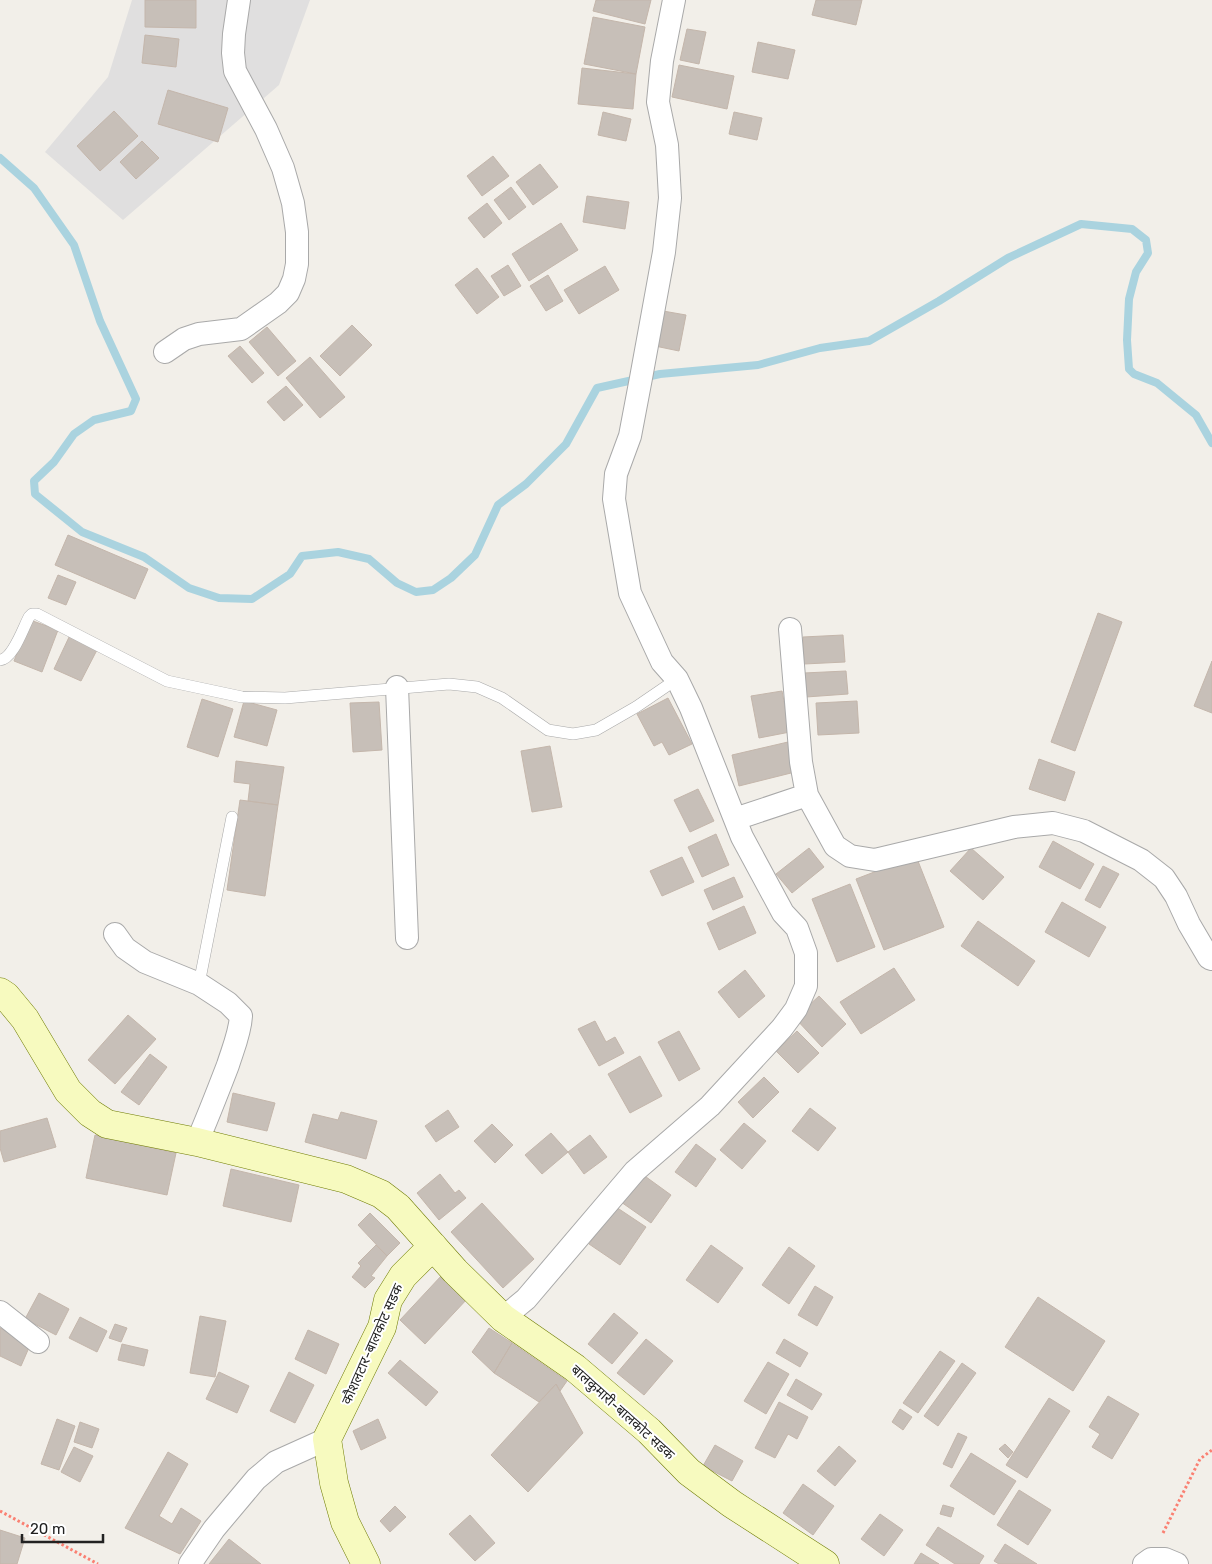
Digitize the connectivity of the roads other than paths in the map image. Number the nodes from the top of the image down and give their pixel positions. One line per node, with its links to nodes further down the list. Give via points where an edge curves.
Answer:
1 (239, 0): 3 (street, via 234,34 235,71 266,129 283,168 293,203 297,240 294,279 278,303 241,329 199,334 184,339)
2 (674, 0): 6 (street, via 658,102 667,145 670,198 664,252 630,436 616,474 614,499 630,593 662,662)
3 (165, 352)
4 (790, 629): 8 (street, via 801,762)
5 (0, 660): 7 (lane, via 10,654 29,617 37,614 167,681 242,697 285,698)
6 (677, 679): 7 (lane, via 596,730 573,734 548,730 502,698 478,687 449,684); 10 (street)
7 (397, 687): 12 (street)
8 (807, 795): 10 (street); 13 (street, via 835,846 850,856 875,860 1014,827 1053,823 1084,831 1141,860 1164,878)
9 (232, 817): 14 (lane)
10 (735, 819): 19 (street, via 783,913 797,928 806,954 806,986 796,1009 710,1106 635,1171 526,1299)
11 (115, 934): 14 (street, via 125,948 145,962)
12 (407, 938)
13 (1212, 959)
14 (199, 984): 16 (street, via 241,1016 213,1105)
15 (0, 992): 16 (main road, बालकुमारी-बालकोट सडक, via 25,1019 68,1091 90,1113 108,1124)
16 (197, 1142): 17 (main road, बालकुमारी-बालकोट सडक, via 346,1179 381,1194 398,1207)
17 (433, 1246): 19 (main road, बालकुमारी-बालकोट सडक); 21 (main road, कौशलटार-बालकोट सडक, via 403,1276 388,1300 382,1327)
18 (0, 1312): 20 (street)
19 (503, 1318): 25 (main road, बालकुमारी-बालकोट सडक, via 576,1368 689,1472)
20 (38, 1342)
21 (327, 1439): 23 (street, via 276,1462 256,1479 214,1529); 24 (main road, via 345,1522)
22 (1147, 1561): 26 (street, via 1165,1559)
23 (190, 1564)
24 (366, 1564)
25 (825, 1564)
26 (1177, 1564)

